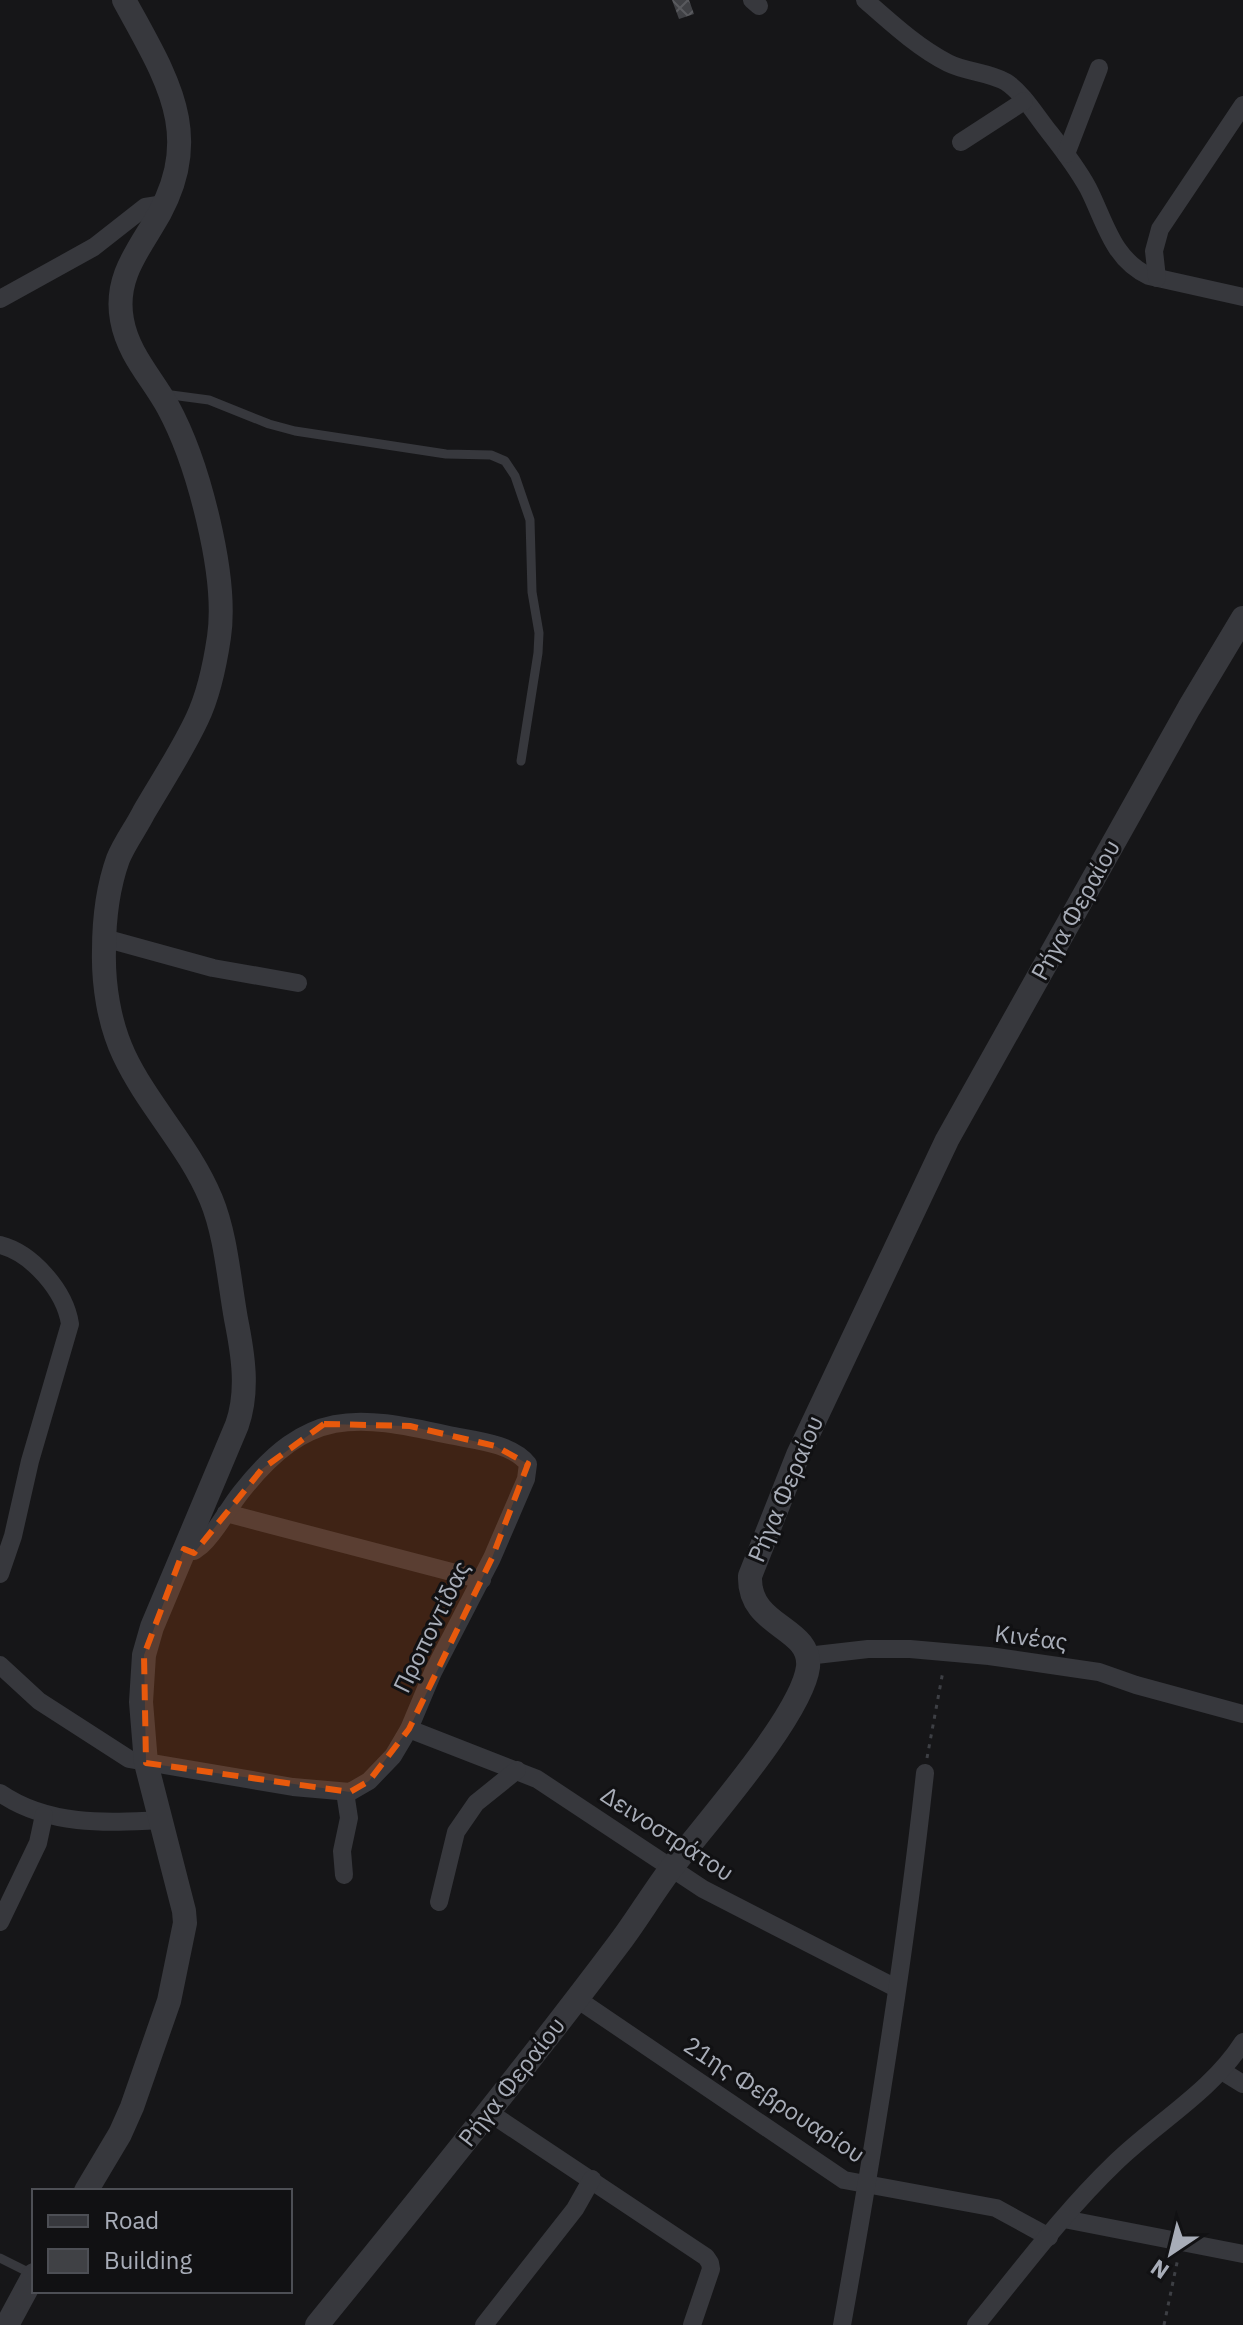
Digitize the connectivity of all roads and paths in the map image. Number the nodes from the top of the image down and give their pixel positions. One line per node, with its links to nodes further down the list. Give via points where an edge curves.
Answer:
1 (124, 0): 8 (street, via 163,71 177,112 178,153)
2 (865, 0): 4 (street, via 941,59 1006,82)
3 (1099, 68): 7 (street)
4 (1024, 101): 6 (street); 7 (street)
5 (1243, 105): 9 (street, via 1160,229 1154,251)
6 (961, 142)
7 (1066, 154): 9 (street, via 1119,254)
8 (164, 204): 11 (street, via 145,207 94,247); 12 (street, via 128,266 120,304 133,352)
9 (1157, 278): 10 (street)
10 (1243, 297)
11 (0, 299)
12 (161, 394): 14 (lane, via 209,400 269,424 325,437 491,455 505,461 530,520 539,633); 15 (street, via 178,427 204,507 220,601 219,634 196,721 117,862)
13 (1243, 618): 23 (street, Ρήγα Φεραίου, via 947,1140 790,1472 750,1576 749,1592)
14 (521, 761)
15 (104, 938): 16 (street, via 213,968); 19 (street, via 106,980 119,1042 191,1160 216,1213 242,1356 241,1414)
16 (298, 983)
17 (0, 1245): 20 (street, via 24,1255 47,1279 70,1324)
18 (226, 1513): 19 (street, via 202,1545 194,1551); 21 (street); 21 (street, Προποντίδας, via 274,1457 324,1424 410,1426 495,1446 528,1464)
19 (184, 1549): 27 (street, via 144,1655)
20 (0, 1574)
21 (482, 1580): 26 (street, Προποντίδας)
22 (947, 1653): 23 (street, Κινέας, via 868,1649); 25 (street, Κινέας, via 1099,1672); 29 (path)
23 (807, 1656): 34 (street, Ρήγα Φεραίου, via 804,1680 785,1717)
24 (0, 1665): 27 (street, via 31,1695 87,1734 126,1758)
25 (1243, 1714)
26 (409, 1729): 28 (street, Δεινοστράτου); 30 (street, Προποντίδας, via 369,1781)
27 (146, 1763): 30 (street); 33 (street)
28 (517, 1770): 34 (street, Δεινοστράτου, via 550,1786); 36 (street, via 476,1803 456,1832)
29 (925, 1773): 38 (street)
30 (347, 1792): 35 (street)
31 (0, 1793): 32 (street)
32 (44, 1815): 33 (street); 37 (street, via 38,1843)
33 (161, 1820): 46 (street, via 184,1911 181,1948 169,2001 132,2107)
34 (671, 1868): 38 (street, Δεινοστράτου); 39 (street, Ρήγα Φεραίου)
35 (344, 1875)
36 (439, 1902)
37 (0, 1922)
38 (896, 1988): 45 (street)
39 (577, 1999): 43 (street, Ρήγα Φεραίου); 45 (street, 21ης Φεβρουαρίου, via 844,2180)
40 (1243, 2042): 41 (street)
41 (1222, 2071): 42 (street); 47 (street, via 1125,2153)
42 (1243, 2084)
43 (490, 2113): 44 (street); 55 (street, Ρήγα Φεραίου)
44 (592, 2179): 56 (street, via 575,2209); 57 (street, via 710,2263)
45 (867, 2185): 48 (street, 21ης Φεβρουαρίου, via 996,2208); 58 (street)
46 (87, 2189)
47 (1064, 2219): 48 (street); 49 (street)
48 (1049, 2237): 59 (street)
49 (1182, 2242): 50 (street); 60 (path)
50 (1243, 2254)
51 (0, 2258): 52 (lane)
52 (32, 2274)
53 (32, 2279): 54 (street)
54 (7, 2325)
55 (317, 2325)
56 (484, 2325)
57 (692, 2325)
58 (842, 2325)
59 (976, 2325)
60 (1164, 2325)

